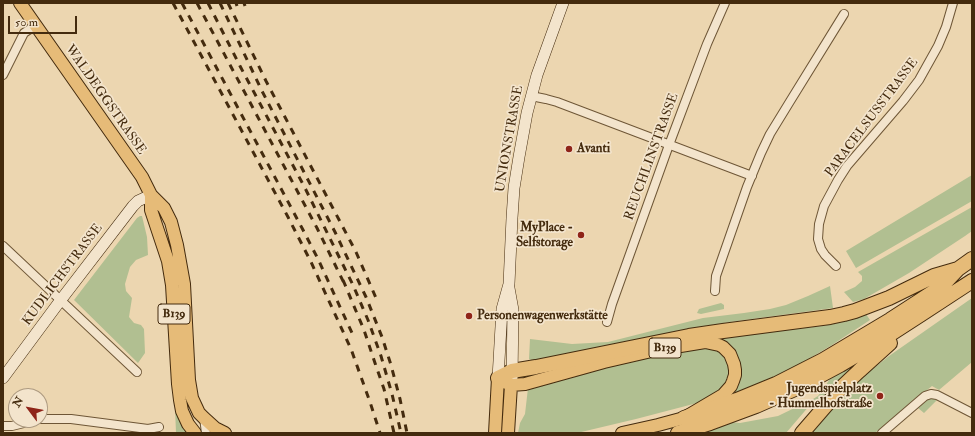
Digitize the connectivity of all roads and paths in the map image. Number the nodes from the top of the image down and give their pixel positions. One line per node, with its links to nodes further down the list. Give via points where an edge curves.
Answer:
1 (20, 3): 6 (main road, WALDEGGSTRASSE / B139)
2 (563, 3): 8 (main road, UNIONSTRASSE)
3 (725, 3): 9 (street, REUCHLINSTRASSE)
4 (953, 3): 14 (street, PARACELSUSSTRASSE, via 938,46 919,80 847,166 824,206 818,224 818,239 825,255)
5 (844, 14): 10 (street, via 770,134)
6 (36, 25): 7 (street, via 24,32); 11 (main road, WALDEGGSTRASSE / B139, via 142,177)
7 (3, 76)
8 (531, 96): 9 (street, via 557,102); 17 (main road, UNIONSTRASSE, via 514,188)
9 (669, 145): 10 (street); 21 (street, REUCHLINSTRASSE)
10 (752, 176): 18 (street, via 716,276)
11 (151, 195): 19 (main road, KUDLICHSTRASSE, via 133,206); 28 (main road, WALDEGGSTRASSE / B139, via 164,208 177,245 184,284 189,380 192,398); 32 (main road, WALDEGGSTRASSE / B139, via 151,210 168,261 172,285 182,411)
12 (3, 246): 19 (street)
13 (972, 259): 15 (highway)
14 (836, 266)
15 (958, 268): 22 (highway, via 934,276 889,298 844,314 689,336); 29 (highway, via 941,287 823,360 776,384)
16 (972, 280): 20 (highway)
17 (509, 284): 22 (main road, UNIONSTRASSE, via 514,310); 25 (main road, UNIONSTRASSE, via 502,309)
18 (715, 291)
19 (60, 301): 23 (street); 24 (main road, KUDLICHSTRASSE)
20 (923, 314): 38 (highway, via 846,362 797,388 756,406); 39 (highway, via 859,370)
21 (607, 322)
22 (512, 371): 25 (highway); 26 (main road, UNIONSTRASSE)
23 (137, 372)
24 (3, 378)
25 (498, 378): 26 (main road); 35 (main road, UNIONSTRASSE)
26 (511, 385): 29 (main road, B139, via 525,384 656,350 705,342 719,345 727,350 732,359 735,370 731,386 723,395); 36 (main road, UNIONSTRASSE)
27 (972, 413): 40 (street, via 931,394 925,396)
28 (204, 418): 33 (street, WALDEGGSTRASSE); 34 (main road, WALDEGGSTRASSE / B139)
29 (684, 418): 37 (main road, B139)
30 (48, 419): 31 (street, via 71,419 148,430)
31 (159, 427)
32 (195, 433)
33 (206, 433)
34 (225, 433)
35 (495, 433)
36 (508, 433)
37 (622, 433)
38 (678, 433)
39 (802, 433)
40 (882, 433)

